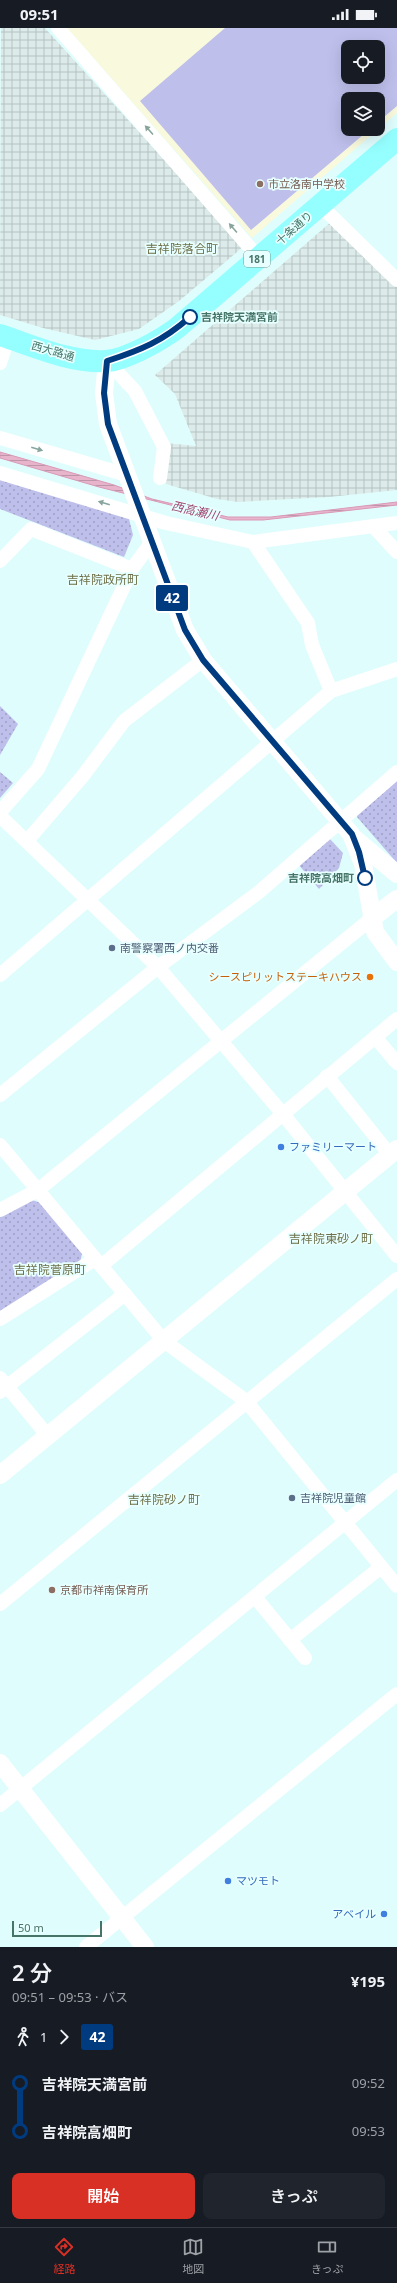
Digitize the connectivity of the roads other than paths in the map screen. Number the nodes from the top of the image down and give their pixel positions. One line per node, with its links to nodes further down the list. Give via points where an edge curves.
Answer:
1 (58, 28): 4 (street, one-way to 1)
2 (397, 139): 3 (main road, 十条通り / 181)
3 (320, 205): 4 (main road, 十条通り / 181); 5 (street)
4 (259, 258): 7 (main road, 十条通り / 181, via 163,339)
5 (397, 280)
6 (4, 336): 7 (main road, 西大路通 / 181, via 77,359); 8 (street)
7 (107, 361): 11 (street, via 104,393 108,424); 12 (street, via 135,391 164,447)
8 (0, 362)
9 (0, 438): 11 (street, one-way to 11)
10 (0, 473): 13 (street, one-way to 10)
11 (127, 477): 13 (street)
12 (160, 478)
13 (140, 512): 16 (street, via 166,523); 17 (street)
14 (397, 524): 15 (street)
15 (373, 526): 16 (street); 18 (street)
16 (253, 542): 23 (street, via 308,623 312,645)
17 (151, 543): 20 (street); 21 (street, via 185,630)
18 (397, 552)
19 (0, 561): 20 (street, via 31,530)
20 (132, 569): 26 (street, via 38,769)
21 (203, 660): 24 (street); 30 (street, via 124,721 82,777)
22 (397, 669): 23 (street)
23 (331, 691): 24 (street)
24 (274, 741): 28 (street); 33 (street)
25 (397, 772): 28 (street)
26 (0, 812)
27 (0, 816): 30 (street)
28 (341, 821): 29 (street); 36 (street, via 258,892)
29 (354, 840): 31 (street); 34 (street, via 363,864)
30 (27, 841): 33 (street)
31 (397, 874)
32 (397, 899): 34 (street)
33 (89, 900): 36 (street); 37 (street)
34 (371, 919): 35 (street, via 378,937); 40 (street)
35 (397, 962)
36 (158, 966): 40 (street); 43 (street)
37 (0, 975)
38 (397, 1020): 39 (street)
39 (375, 1037): 41 (street); 42 (street)
40 (220, 1041): 44 (street); 47 (street)
41 (397, 1063)
42 (327, 1076): 44 (street); 46 (street)
43 (0, 1095)
44 (282, 1113): 48 (street); 51 (street)
45 (0, 1145): 47 (street)
46 (393, 1152): 48 (street)
47 (38, 1190): 49 (street); 51 (street)
48 (344, 1192): 50 (street); 55 (street)
49 (0, 1210)
50 (397, 1256)
51 (98, 1262): 53 (street); 54 (street)
52 (397, 1278): 57 (street)
53 (125, 1294): 55 (street); 56 (street)
54 (0, 1319)
55 (164, 1341): 57 (street); 58 (street)
56 (2, 1386): 58 (street)
57 (246, 1401): 61 (street); 65 (street)
58 (48, 1436): 59 (street)
59 (0, 1475)
60 (397, 1480): 61 (street)
61 (345, 1522): 62 (street); 64 (street)
62 (381, 1567): 63 (street); 66 (street)
63 (397, 1586)
64 (254, 1597): 66 (street); 70 (street)
65 (0, 1604)
66 (290, 1640): 67 (street)
67 (306, 1658)
68 (397, 1694): 72 (street)
69 (0, 1763): 70 (street)
70 (20, 1789): 71 (street); 72 (street)
71 (0, 1805)
72 (122, 1918): 73 (street); 74 (street)
73 (86, 1947)
74 (145, 1947)

